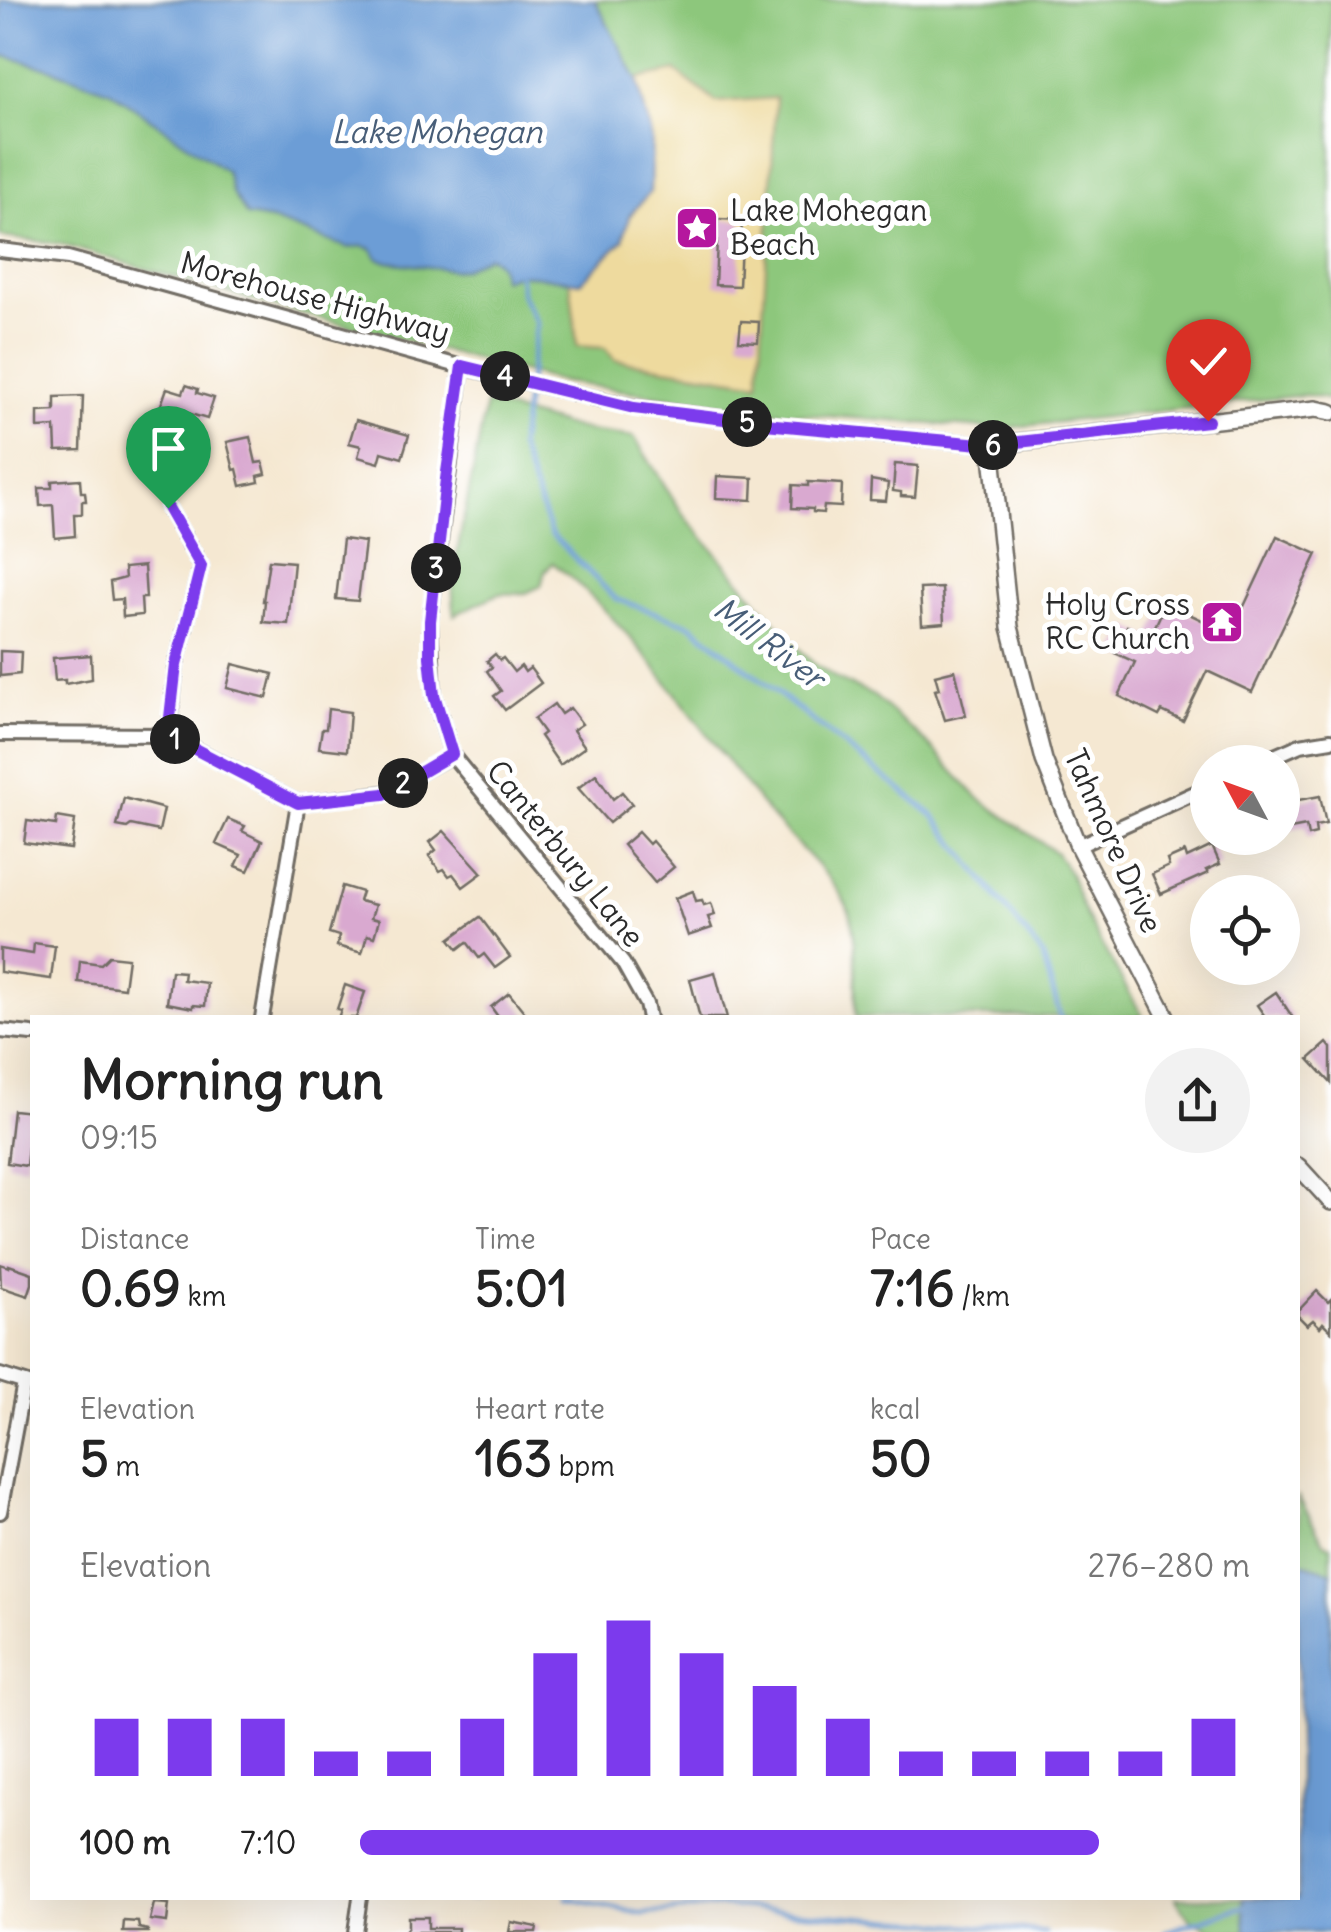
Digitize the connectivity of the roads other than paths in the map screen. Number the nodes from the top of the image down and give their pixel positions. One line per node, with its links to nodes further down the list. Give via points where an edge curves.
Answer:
1 (0, 250): 2 (street, Morehouse Highway, via 68,258)
2 (462, 366): 4 (street, Morehouse Highway, via 634,408); 10 (street, Canterbury Lane, via 430,621 434,695)
3 (1331, 412): 4 (street, Morehouse Highway)
4 (991, 445): 13 (street, Tahmore Drive, via 1010,627 1044,760)
5 (168, 508): 7 (street, via 201,566 176,665)
6 (0, 734): 7 (street)
7 (168, 735): 12 (street)
8 (1331, 740): 9 (street)
9 (1300, 745)
10 (452, 754): 12 (street, via 384,794); 15 (street, Canterbury Lane, via 623,963)
11 (1190, 795): 13 (street)
12 (298, 803): 14 (street)
13 (1078, 846): 16 (street, Tahmore Drive)
14 (263, 1015)
15 (648, 1015)
16 (1164, 1015)
17 (0, 1031): 18 (street)
18 (30, 1034)
19 (1300, 1168): 20 (street)
20 (1331, 1202)
21 (0, 1376): 22 (street)
22 (28, 1384): 23 (street)
23 (0, 1512)
24 (360, 1900): 25 (street)
25 (355, 1932)

